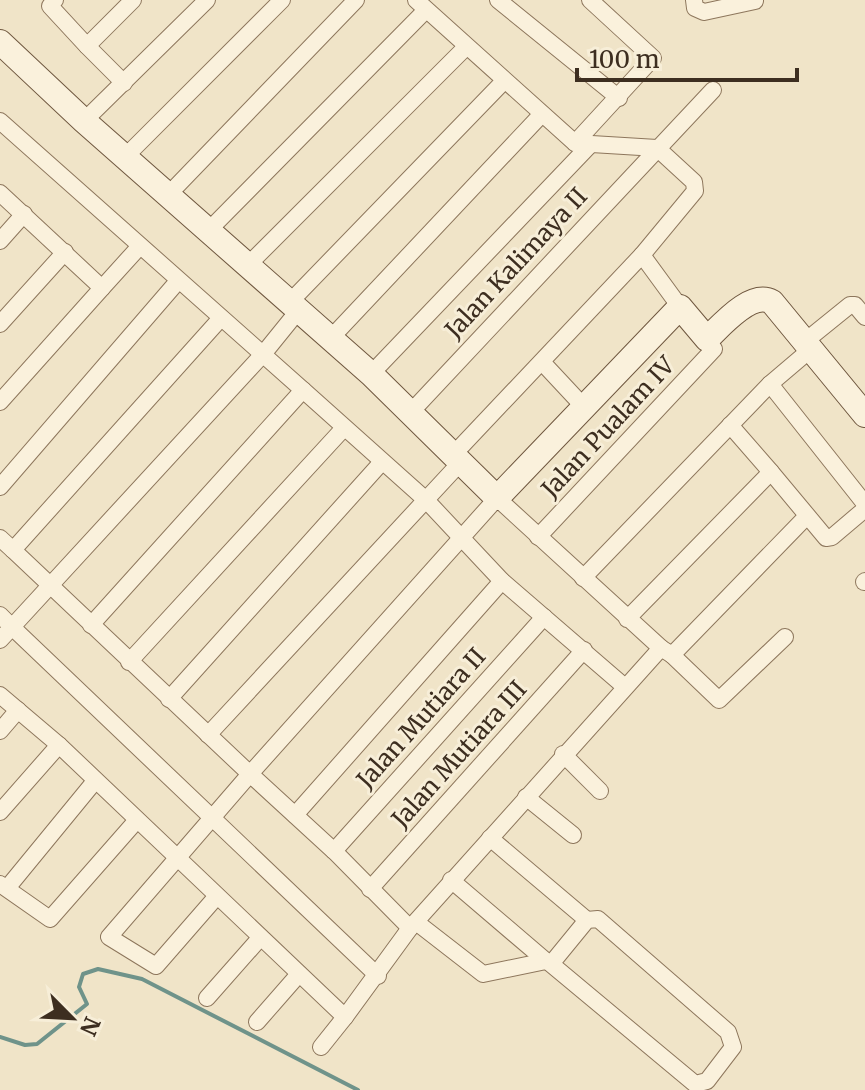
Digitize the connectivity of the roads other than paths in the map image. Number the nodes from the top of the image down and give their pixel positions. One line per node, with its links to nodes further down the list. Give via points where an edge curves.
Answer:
1 (133, 0): 13 (street)
2 (207, 0): 16 (street)
3 (282, 0): 24 (street)
4 (356, 0): 26 (street)
5 (498, 0): 18 (street)
6 (590, 0): 18 (street, via 653,58)
7 (694, 0): 8 (street, via 695,8 704,12)
8 (755, 0): 9 (street)
9 (761, 0)
10 (49, 2): 13 (street)
11 (421, 5): 14 (street); 28 (street)
12 (0, 42): 21 (street)
13 (87, 46): 16 (street)
14 (466, 47): 15 (street); 33 (street)
15 (504, 81): 19 (street); 36 (street)
16 (124, 83): 21 (street)
17 (713, 90): 23 (street, Jalan Kalimaya II)
18 (619, 98): 22 (street)
19 (541, 115): 22 (street); 41 (street)
20 (0, 121): 30 (street)
21 (84, 121): 24 (street)
22 (582, 144): 23 (street); 46 (street)
23 (657, 148): 32 (street, via 694,182 695,191); 51 (street, Jalan Kalimaya II)
24 (125, 157): 26 (street)
25 (0, 193): 27 (street)
26 (169, 194): 28 (street)
27 (24, 214): 29 (street); 31 (street)
28 (208, 231): 33 (street)
29 (0, 241)
30 (140, 246): 34 (street); 35 (street)
31 (65, 252): 35 (street); 40 (street)
32 (642, 255): 37 (street); 45 (street)
33 (248, 265): 36 (street)
34 (178, 281): 39 (street); 58 (street)
35 (102, 288): 49 (street)
36 (293, 307): 41 (street); 44 (street)
37 (680, 307): 42 (street); 50 (street)
38 (865, 317): 43 (street, via 850,305)
39 (221, 318): 44 (street); 65 (street)
40 (0, 324)
41 (330, 339): 46 (street)
42 (710, 344): 43 (street, via 747,305 766,299); 64 (street, Jalan Pualam IV)
43 (806, 347): 47 (street); 52 (street)
44 (264, 353): 48 (street); 68 (street)
45 (542, 362): 50 (street); 55 (street)
46 (371, 374): 51 (street)
47 (770, 384): 53 (street); 61 (street)
48 (303, 390): 54 (street); 71 (street)
49 (0, 402)
50 (584, 407): 59 (street)
51 (411, 412): 55 (street)
52 (865, 415)
53 (730, 425): 57 (street); 66 (street)
54 (343, 429): 56 (street); 76 (street)
55 (457, 459): 59 (street); 60 (street)
56 (381, 463): 60 (street); 79 (street)
57 (771, 472): 62 (street); 70 (street)
58 (0, 487)
59 (497, 498): 63 (street); 64 (street)
60 (426, 500): 63 (street); 82 (street)
61 (865, 506): 62 (street, via 829,538)
62 (806, 517): 75 (street)
63 (462, 537): 67 (street); 85 (street)
64 (538, 537): 66 (street)
65 (6, 544): 68 (street)
66 (583, 578): 70 (street)
67 (502, 581): 69 (street); 90 (street)
68 (51, 587): 71 (street); 72 (street)
69 (544, 617): 74 (street); 95 (street, Jalan Mutiara II)
70 (627, 619): 75 (street)
71 (91, 625): 76 (street)
72 (4, 627): 91 (street)
73 (785, 637): 75 (street, via 719,700)
74 (584, 650): 77 (street); 99 (street, Jalan Mutiara III)
75 (666, 652): 77 (street)
76 (129, 662): 79 (street)
77 (625, 687): 84 (street)
78 (0, 695): 80 (street)
79 (169, 699): 82 (street)
80 (18, 710): 81 (street); 83 (street)
81 (0, 731)
82 (208, 735): 85 (street)
83 (59, 745): 86 (street); 89 (street)
84 (563, 754): 87 (street); 88 (street)
85 (250, 774): 90 (street); 91 (street)
86 (95, 781): 92 (street); 98 (street)
87 (600, 791)
88 (526, 797): 93 (street); 94 (street)
89 (0, 812)
90 (295, 815): 95 (street)
91 (212, 817): 96 (street); 106 (street)
92 (137, 820): 96 (street); 98 (street, via 50,919)
93 (573, 835)
94 (490, 838): 97 (street); 101 (street)
95 (334, 851): 99 (street)
96 (177, 857): 100 (street); 100 (street, via 109,937 156,966)
97 (451, 880): 102 (street); 104 (street)
98 (4, 885)
99 (370, 889): 102 (street)
100 (217, 896): 103 (street)
101 (587, 920): 104 (street); 104 (street, via 600,920 732,1037 733,1047 707,1081 695,1084)
102 (413, 925): 104 (street, via 483,974); 106 (street)
103 (260, 938): 105 (street); 107 (street)
104 (548, 963)
105 (299, 974): 108 (street); 109 (street)
106 (378, 976): 108 (street)
107 (207, 998)
108 (345, 1017): 110 (street)
109 (257, 1022)
110 (321, 1047)

